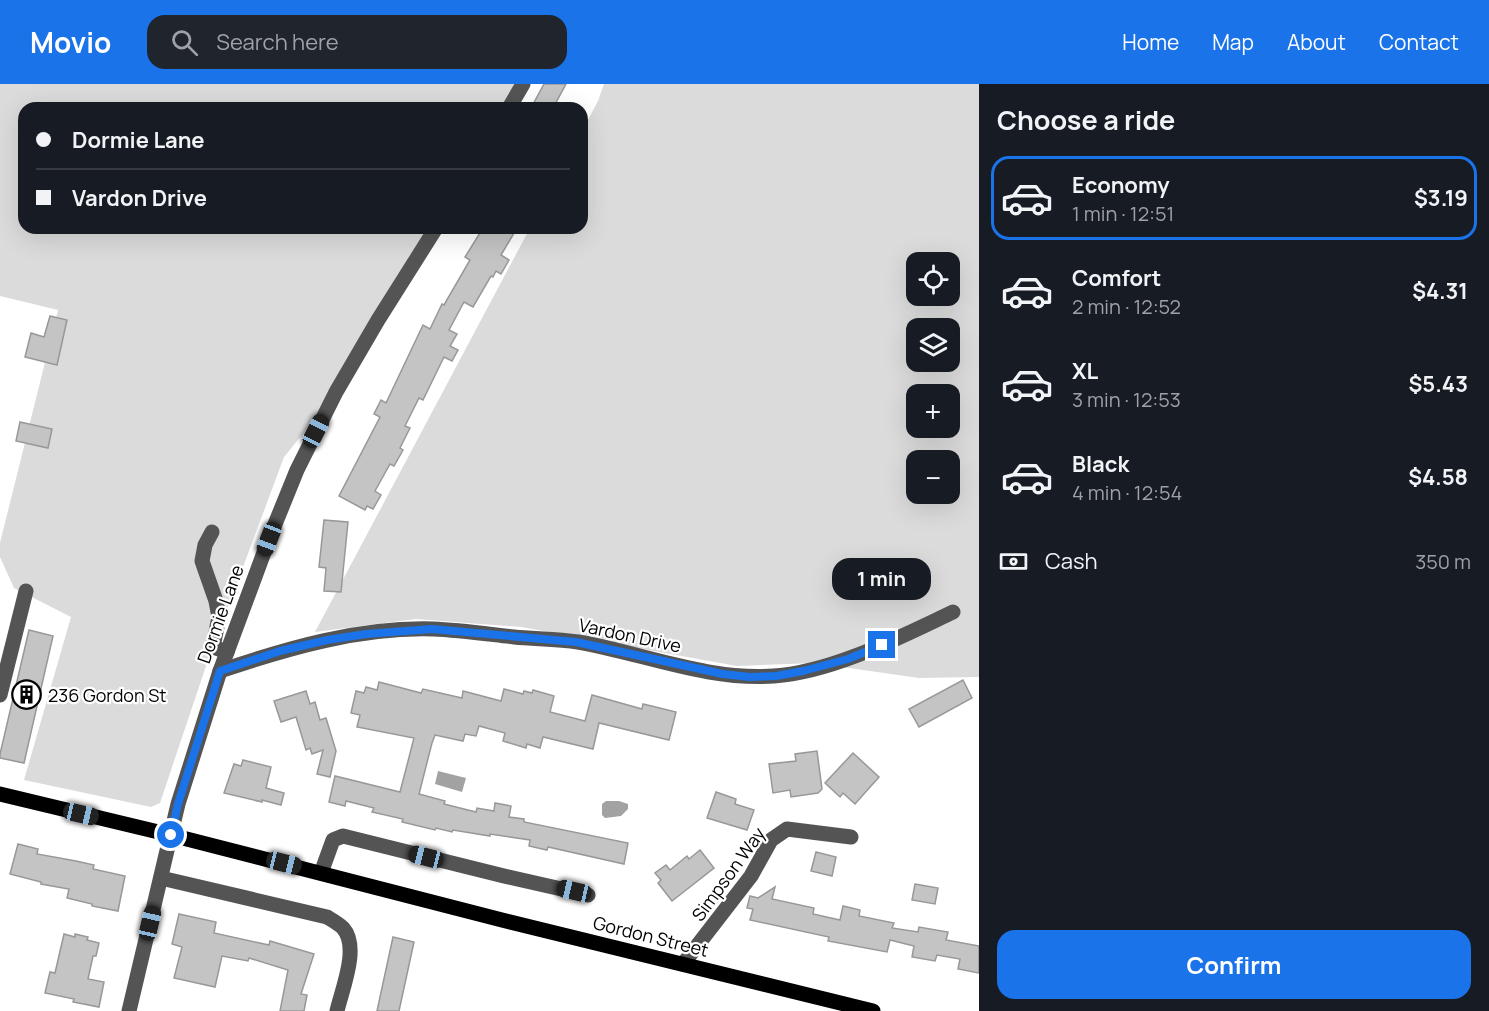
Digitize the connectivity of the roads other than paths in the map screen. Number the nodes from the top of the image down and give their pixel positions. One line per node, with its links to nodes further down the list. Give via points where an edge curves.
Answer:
1 (523, 84): 2 (street)
2 (512, 102)
3 (432, 234): 7 (street, Dormie Lane, via 336,392 297,470)
4 (212, 532): 7 (street, via 202,561 219,617 213,647)
5 (26, 591): 9 (street)
6 (953, 612): 8 (street, Vardon Drive, via 863,654 776,676 723,674 576,642 432,629 327,640)
7 (227, 652): 8 (street, Dormie Lane)
8 (220, 671): 11 (street, Dormie Lane)
9 (0, 694)
10 (0, 794): 11 (main road, Gordon Street)
11 (171, 835): 13 (main road, Gordon Street); 14 (street, Dormie Lane)
12 (851, 837): 16 (street, Simpson Way, via 787,829 771,840 751,876)
13 (321, 873): 15 (street, via 333,840 343,836); 16 (main road, Gordon Street)
14 (161, 878): 17 (street, Dormie Lane); 18 (street, via 327,917 343,928 351,954)
15 (588, 894)
16 (683, 964): 19 (main road, Gordon Street)
17 (129, 1011)
18 (337, 1011)
19 (873, 1011)

